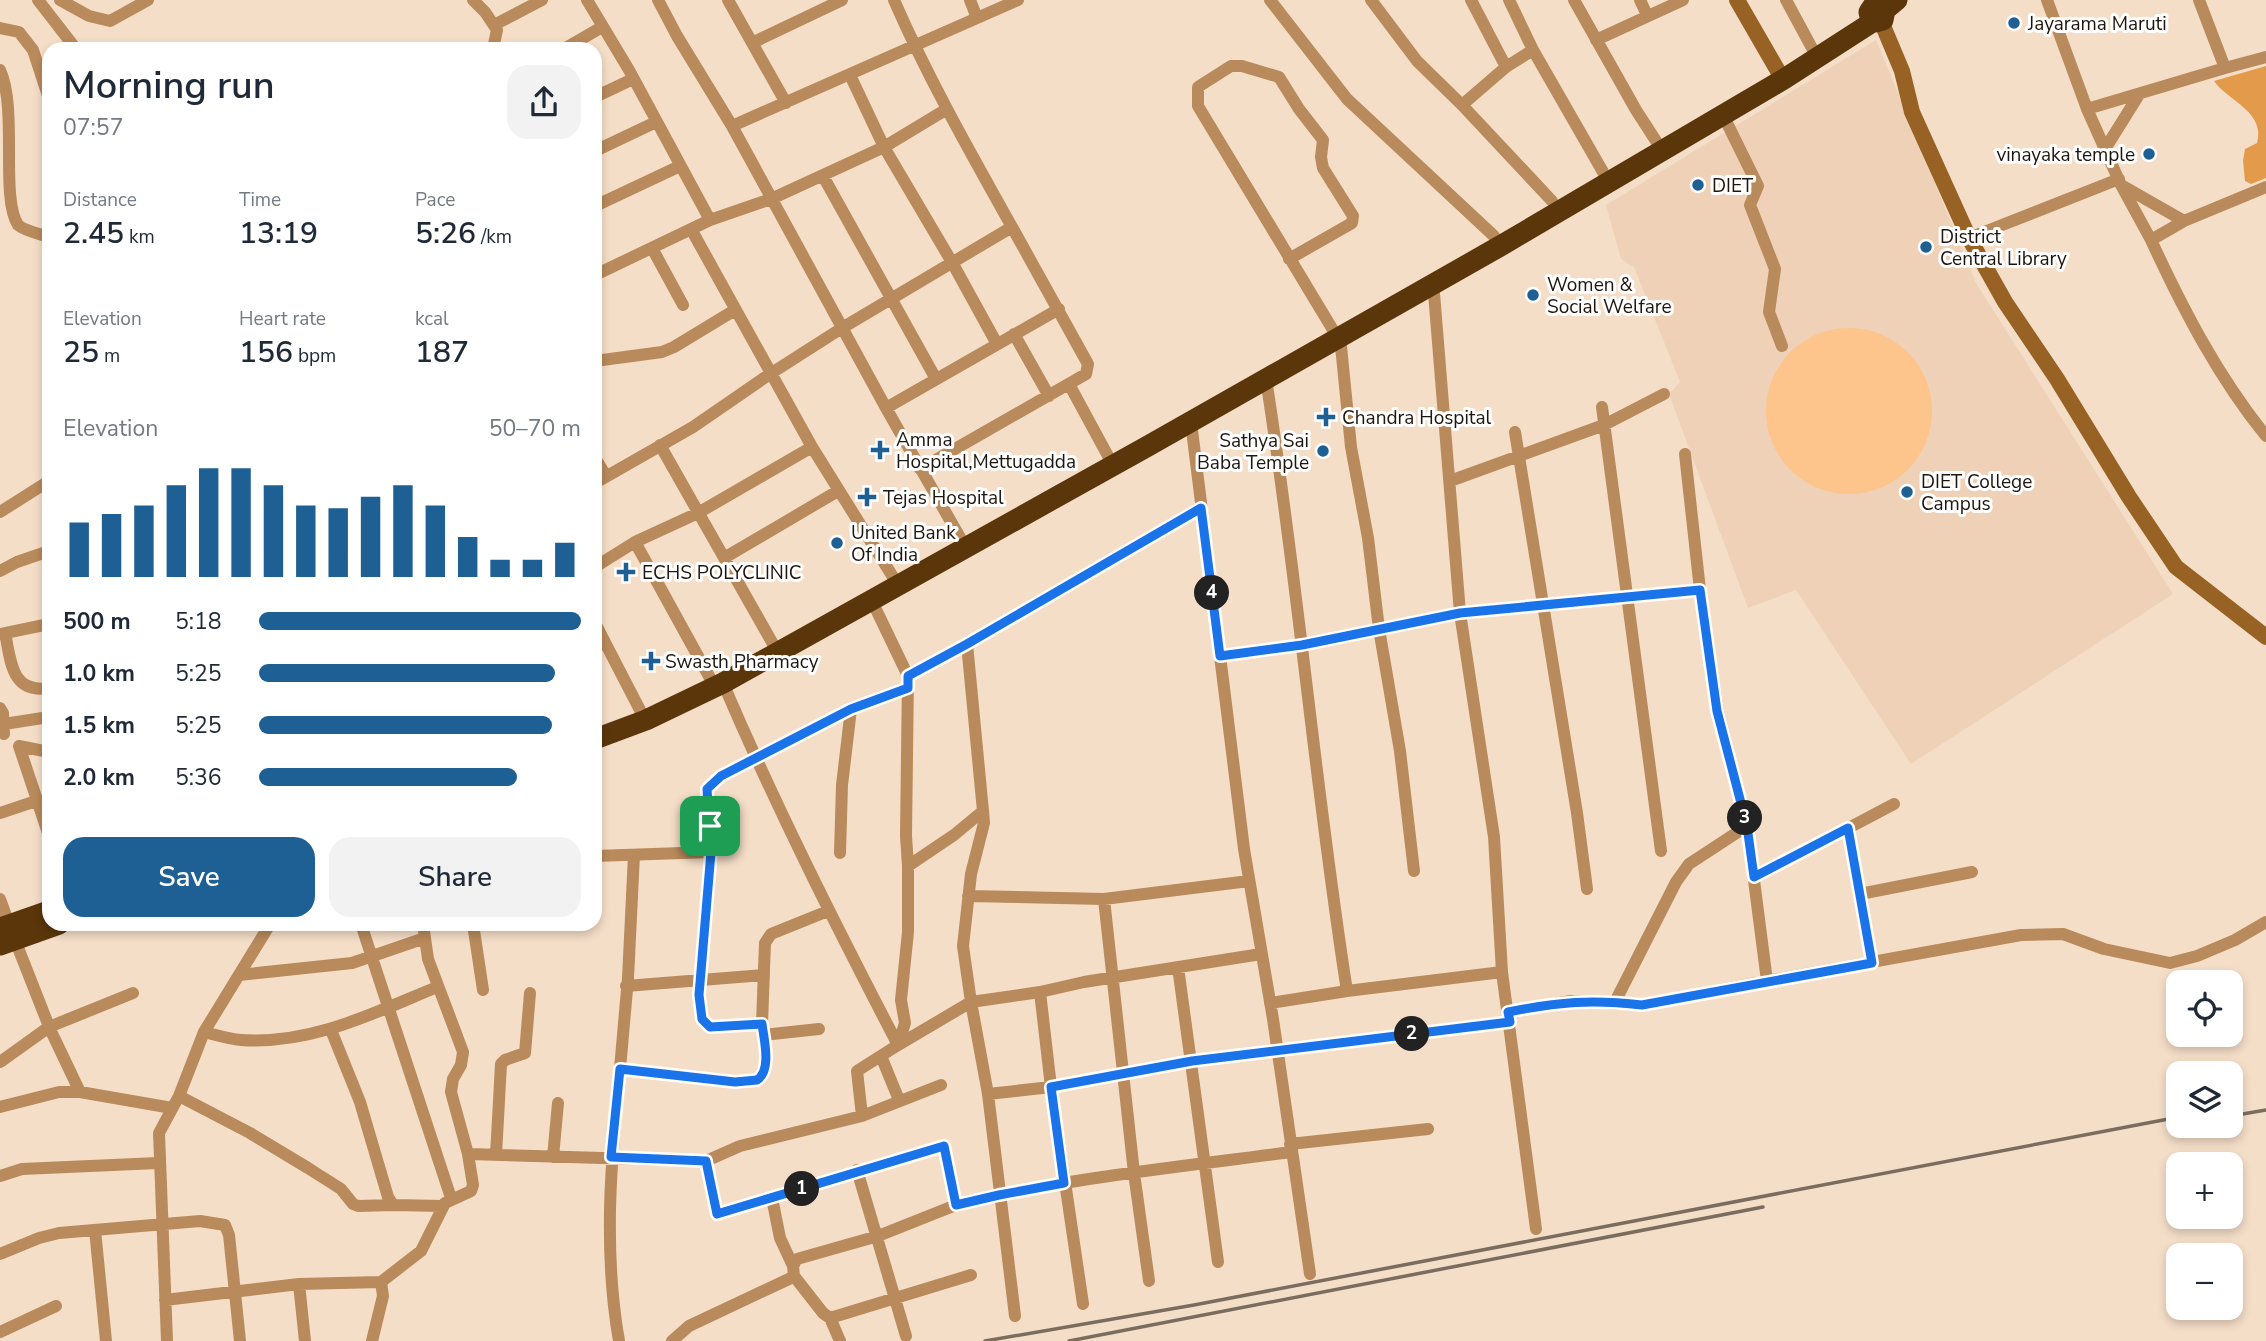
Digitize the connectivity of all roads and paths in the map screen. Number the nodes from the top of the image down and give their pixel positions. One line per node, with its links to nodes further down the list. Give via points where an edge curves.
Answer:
1 (38, 0): 31 (street)
2 (60, 0): 3 (street, via 89,16 110,21)
3 (148, 0)
4 (473, 0): 27 (street)
5 (542, 0): 27 (street)
6 (587, 0): 28 (street)
7 (657, 0): 54 (street)
8 (728, 0): 34 (street)
9 (842, 0): 34 (street)
10 (894, 0): 35 (street)
11 (970, 0): 26 (street)
12 (1018, 0): 26 (street)
13 (1270, 0): 72 (street, via 1347,99)
14 (1371, 0): 49 (street, via 1417,61)
15 (1471, 0): 39 (street)
16 (1509, 0): 36 (street)
17 (1574, 0): 30 (street)
18 (1640, 0): 25 (street)
19 (1737, 0): 42 (street)
20 (1786, 0): 37 (street)
21 (2047, 0): 51 (street)
22 (2199, 0): 40 (street)
23 (1680, 1): 25 (street)
24 (1878, 9): 37 (highway); 52 (highway, via 1795,72); 73 (street, via 1912,112)
25 (1647, 15): 30 (street)
26 (977, 18): 35 (street)
27 (494, 25): 32 (street)
28 (602, 27): 33 (street); 45 (street)
29 (0, 28): 44 (street, via 19,32 33,50)
30 (1596, 40): 55 (street)
31 (71, 42)
32 (494, 42)
33 (576, 42)
34 (752, 43): 48 (street)
35 (914, 45): 43 (street); 50 (street)
36 (1533, 50): 39 (street); 60 (street)
37 (1813, 50): 42 (highway)
38 (2266, 57): 40 (street)
39 (1506, 67): 49 (street)
40 (2225, 68): 46 (street)
41 (0, 70): 71 (street, via 7,107 7,205 19,226)
42 (1778, 71): 55 (highway)
43 (850, 75): 48 (street); 56 (street)
44 (42, 78)
45 (633, 79): 47 (street); 53 (street)
46 (2140, 93): 51 (street); 58 (street)
47 (602, 94)
48 (786, 103): 54 (street)
49 (1462, 105): 65 (street)
50 (947, 109): 56 (street); 69 (street)
51 (2087, 109): 58 (street)
52 (1723, 115): 79 (highway); 88 (street, via 1758,187 1750,205 1775,270 1769,312)
53 (656, 122): 57 (street); 59 (street)
54 (732, 126): 64 (street)
55 (1656, 141): 60 (highway)
56 (884, 147): 61 (street); 77 (street)
57 (602, 148)
58 (2105, 149): 62 (street)
59 (680, 166): 66 (street); 67 (street)
60 (1603, 172): 65 (highway)
61 (823, 176): 64 (street); 80 (street)
62 (2120, 182): 68 (street); 73 (street); 74 (street)
63 (2266, 187): 68 (street)
64 (771, 199): 67 (street); 84 (street)
65 (1552, 201): 72 (highway)
66 (602, 203)
67 (710, 220): 70 (street)
68 (2184, 221): 74 (street)
69 (1012, 227): 77 (street); 82 (street)
70 (691, 229): 75 (street); 83 (street)
71 (42, 234)
72 (1494, 236): 79 (highway)
73 (1969, 238): 131 (street, via 2005,302 2176,567)
74 (2151, 240): 101 (street, via 2184,310)
75 (652, 248): 78 (street); 81 (street)
76 (1289, 259): 76 (street, via 1198,106 1198,87 1231,66 1279,77 1323,140 1323,168 1353,216 1352,223); 85 (street)
77 (953, 264): 80 (street); 87 (street)
78 (602, 272)
79 (1432, 278): 85 (highway); 109 (street)
80 (891, 298): 84 (street); 91 (street)
81 (683, 305)
82 (1059, 309): 86 (street); 93 (street, via 1088,365 1086,374)
83 (735, 310): 89 (street, via 662,352); 90 (street)
84 (842, 328): 90 (street); 97 (street)
85 (1336, 333): 92 (highway); 105 (highway); 128 (street)
86 (1014, 334): 87 (street); 95 (street)
87 (997, 344): 91 (street)
88 (1782, 346)
89 (602, 360)
90 (770, 374): 102 (street); 103 (street)
91 (936, 379): 97 (street)
92 (1266, 379): 98 (highway); 134 (street)
93 (1069, 384): 95 (street); 105 (street)
94 (1664, 394): 99 (street)
95 (1049, 396): 107 (street)
96 (1602, 407): 99 (street)
97 (886, 408): 107 (street)
98 (1191, 422): 112 (street); 116 (highway)
99 (1604, 425): 106 (street); 123 (street)
100 (1515, 432): 106 (street)
101 (2266, 436)
102 (660, 445): 108 (street); 114 (street)
103 (812, 447): 111 (street); 114 (street)
104 (1685, 454): 122 (street)
105 (1108, 456): 116 (highway)
106 (1518, 457): 109 (street); 125 (street)
107 (920, 469): 116 (street)
108 (602, 478)
109 (1450, 481): 126 (street)
110 (42, 485): 113 (street)
111 (838, 491): 118 (street); 121 (street)
112 (1201, 508): 133 (street); 135 (street)
113 (0, 512)
114 (698, 513): 115 (street); 118 (street)
115 (635, 542): 119 (street); 136 (street)
116 (964, 543): 121 (highway); 124 (highway)
117 (42, 553): 120 (street)
118 (724, 558): 132 (street)
119 (602, 563)
120 (0, 571)
121 (893, 577): 132 (highway)
122 (1700, 590): 123 (street); 154 (street, via 1717,711)
123 (1627, 597): 125 (street); 156 (street)
124 (872, 601): 136 (highway); 137 (street)
125 (1541, 605): 126 (street); 166 (street)
126 (1460, 613): 128 (street); 185 (street, via 1494,837)
127 (42, 625): 129 (street)
128 (1379, 629): 134 (street); 162 (street, via 1400,751)
129 (3, 633): 138 (street, via 21,683)
130 (602, 637): 141 (street)
131 (2266, 637)
132 (772, 644): 136 (highway)
133 (967, 644): 137 (street); 151 (street)
134 (1302, 645): 135 (street); 194 (street)
135 (1220, 656): 165 (street)
136 (717, 681): 141 (highway); 145 (highway, via 646,720); 148 (street)
137 (908, 682): 140 (street); 161 (street)
138 (42, 688)
139 (0, 708): 144 (street)
140 (851, 709): 148 (street); 158 (street, via 842,785)
141 (641, 712): 143 (highway)
142 (42, 719): 144 (street)
143 (602, 726)
144 (3, 731): 146 (street)
145 (602, 736)
146 (19, 747): 147 (street); 149 (street)
147 (42, 751)
148 (755, 758): 157 (street, via 707,789); 171 (street)
149 (36, 801): 152 (street); 153 (street)
150 (1894, 804): 155 (street)
151 (983, 811): 161 (street); 168 (street)
152 (0, 813)
153 (42, 817)
154 (1747, 826): 164 (street); 199 (street, via 1689,864)
155 (1848, 828): 164 (street); 167 (street)
156 (1661, 851)
157 (711, 852): 159 (street); 189 (street)
158 (841, 853)
159 (634, 855): 160 (street); 191 (street)
160 (602, 856)
161 (908, 866): 208 (street, via 901,1000 905,1023)
162 (1413, 871)
163 (1972, 872): 167 (street)
164 (1754, 877): 190 (street)
165 (1249, 881): 170 (street); 181 (street)
166 (1587, 890)
167 (1860, 894): 183 (street)
168 (968, 896): 170 (street); 198 (street, via 963,946)
169 (0, 899): 179 (street)
170 (1104, 899): 188 (street)
171 (828, 911): 187 (street, via 771,934 765,943); 208 (street)
172 (42, 915): 179 (highway)
173 (2266, 922): 183 (street, via 2235,940 2170,963 2104,949 2063,934 2021,935)
174 (42, 928): 179 (highway)
175 (266, 931): 186 (street)
176 (363, 931): 182 (street)
177 (424, 931): 180 (street)
178 (474, 931): 193 (street)
179 (6, 935): 203 (street)
180 (425, 938): 182 (street); 192 (street)
181 (1261, 954): 184 (street); 200 (street)
182 (372, 957): 186 (street, via 326,968); 201 (street)
183 (1872, 963): 190 (street)
184 (1178, 967): 188 (street); 211 (street)
185 (1502, 972): 194 (street); 202 (street)
186 (239, 975): 207 (street)
187 (764, 975): 189 (street); 206 (street)
188 (1114, 977): 195 (street); 214 (street)
189 (700, 979): 191 (street); 206 (street, via 705,1023)
190 (1767, 981): 199 (street, via 1642,1005)
191 (626, 986): 213 (street)
192 (437, 987): 201 (street); 227 (street, via 463,1052 451,1092)
193 (483, 990)
194 (1347, 991): 200 (street)
195 (1040, 992): 198 (street); 216 (street)
196 (133, 993): 203 (street)
197 (530, 993): 228 (street, via 525,1054 502,1064)
198 (971, 1002): 208 (street); 218 (street)
199 (1615, 1002): 202 (street, via 1571,1001)
200 (1270, 1003): 209 (street)
201 (387, 1007): 205 (street); 240 (street)
202 (1509, 1017): 209 (street); 244 (street)
203 (49, 1027): 212 (street); 217 (street)
204 (820, 1029): 206 (street)
205 (331, 1030): 207 (street, via 241,1040); 241 (street)
206 (763, 1030): 213 (street, via 766,1065 757,1080 735,1082)
207 (204, 1032): 219 (street)
208 (898, 1045): 210 (street)
209 (1276, 1050): 211 (street); 226 (street)
210 (881, 1056): 220 (street); 224 (street, via 857,1071)
211 (1192, 1061): 214 (street); 233 (street)
212 (0, 1062)
213 (620, 1069): 230 (street)
214 (1123, 1073): 216 (street); 235 (street)
215 (941, 1085): 220 (street)
216 (1051, 1087): 218 (street); 237 (street)
217 (80, 1091): 222 (street); 223 (street)
218 (988, 1094): 238 (street)
219 (179, 1096): 223 (street); 241 (street, via 308,1168 341,1189 353,1204)
220 (900, 1100): 224 (street)
221 (558, 1103): 229 (street)
222 (0, 1107)
223 (172, 1108): 232 (street, via 159,1133)
224 (862, 1116): 231 (street, via 740,1146)
225 (1428, 1129): 226 (street)
226 (1291, 1148): 233 (street); 250 (street)
227 (468, 1154): 228 (street); 240 (street, via 471,1191)
228 (496, 1155): 229 (street)
229 (553, 1157): 230 (street)
230 (611, 1157): 231 (street); 269 (street, via 609,1248)
231 (706, 1161): 239 (street, via 717,1214)
232 (158, 1163): 236 (street, via 33,1168); 243 (street)
233 (1205, 1164): 235 (street); 248 (street)
234 (857, 1170): 239 (street); 242 (street, via 944,1146); 246 (street)
235 (1134, 1173): 237 (street); 252 (street)
236 (0, 1176)
237 (1064, 1183): 238 (street); 258 (street)
238 (999, 1195): 242 (street); 260 (street)
239 (772, 1198): 249 (street, via 780,1238)
240 (447, 1202): 241 (street); 253 (street, via 421,1251)
241 (393, 1205)
242 (956, 1205): 246 (street)
243 (163, 1224): 245 (street); 255 (street, via 200,1221 225,1225); 257 (street)
244 (1536, 1229)
245 (94, 1230): 247 (street, via 39,1238); 264 (street)
246 (878, 1236): 249 (street, via 797,1259); 256 (street)
247 (0, 1254)
248 (1218, 1262)
249 (794, 1271): 261 (street); 270 (street, via 777,1286 689,1326)
250 (1310, 1274)
251 (971, 1275): 256 (street)
252 (1149, 1281)
253 (381, 1282): 254 (street); 268 (street, via 383,1296)
254 (299, 1284): 255 (street); 267 (street)
255 (235, 1291): 257 (street); 266 (street)
256 (895, 1297): 261 (street); 263 (street)
257 (165, 1300): 265 (street)
258 (1083, 1304)
259 (56, 1306): 262 (street)
260 (1015, 1315)
261 (830, 1318): 271 (street)
262 (0, 1332)
263 (906, 1336)
264 (106, 1341)
265 (167, 1341)
266 (240, 1341)
267 (305, 1341)
268 (372, 1341)
269 (620, 1341)
270 (672, 1341)
271 (841, 1341)

